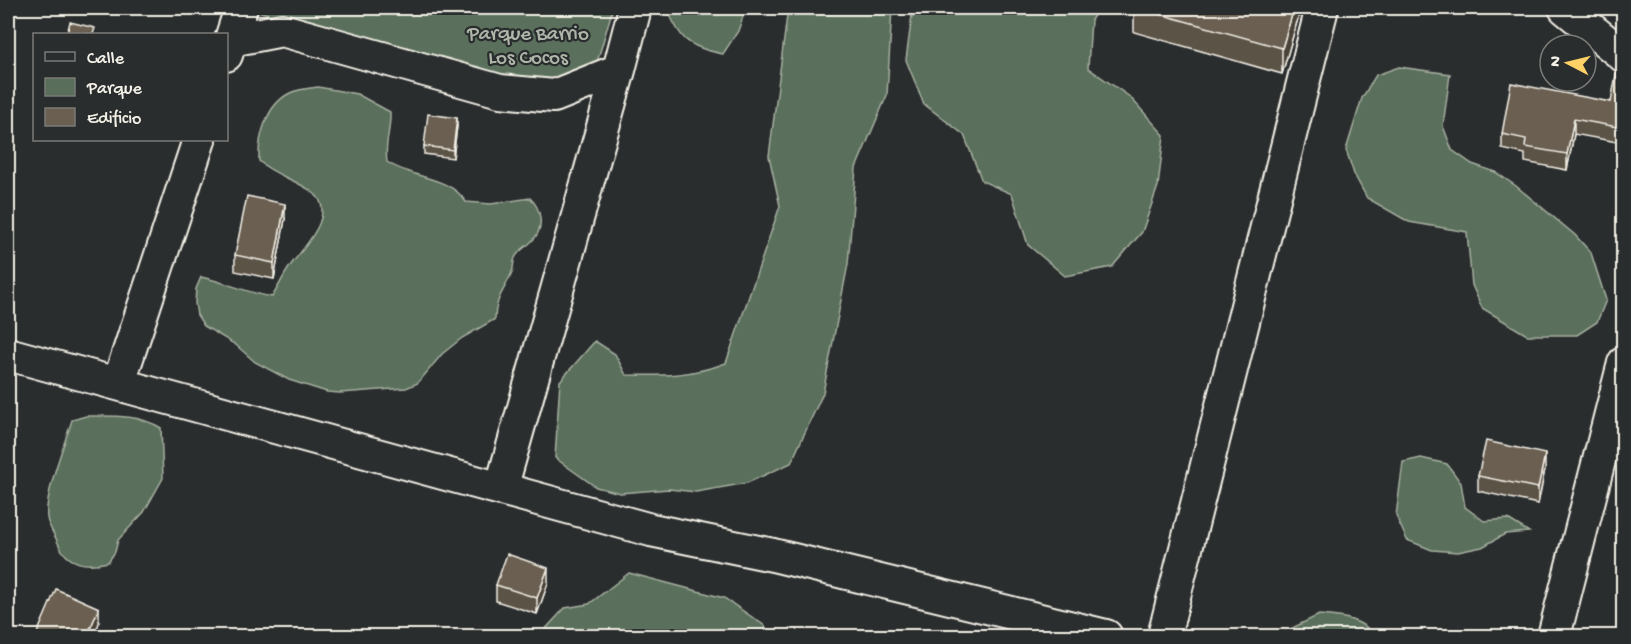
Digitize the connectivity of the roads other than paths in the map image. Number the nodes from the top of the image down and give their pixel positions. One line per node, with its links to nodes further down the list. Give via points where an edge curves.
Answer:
1 (241, 8): 5 (street)
2 (635, 8): 7 (street)
3 (1322, 8): 14 (street)
4 (1565, 8): 6 (street)
5 (229, 47): 7 (street, via 282,30 500,91 554,96)
6 (1623, 56)
7 (619, 70): 12 (street)
8 (199, 141): 11 (street)
9 (8, 354): 11 (street)
10 (1623, 363): 15 (street)
11 (119, 382): 12 (street)
12 (501, 489): 13 (street, via 651,530 773,555)
13 (1106, 636)
14 (1164, 636)
15 (1554, 636)

